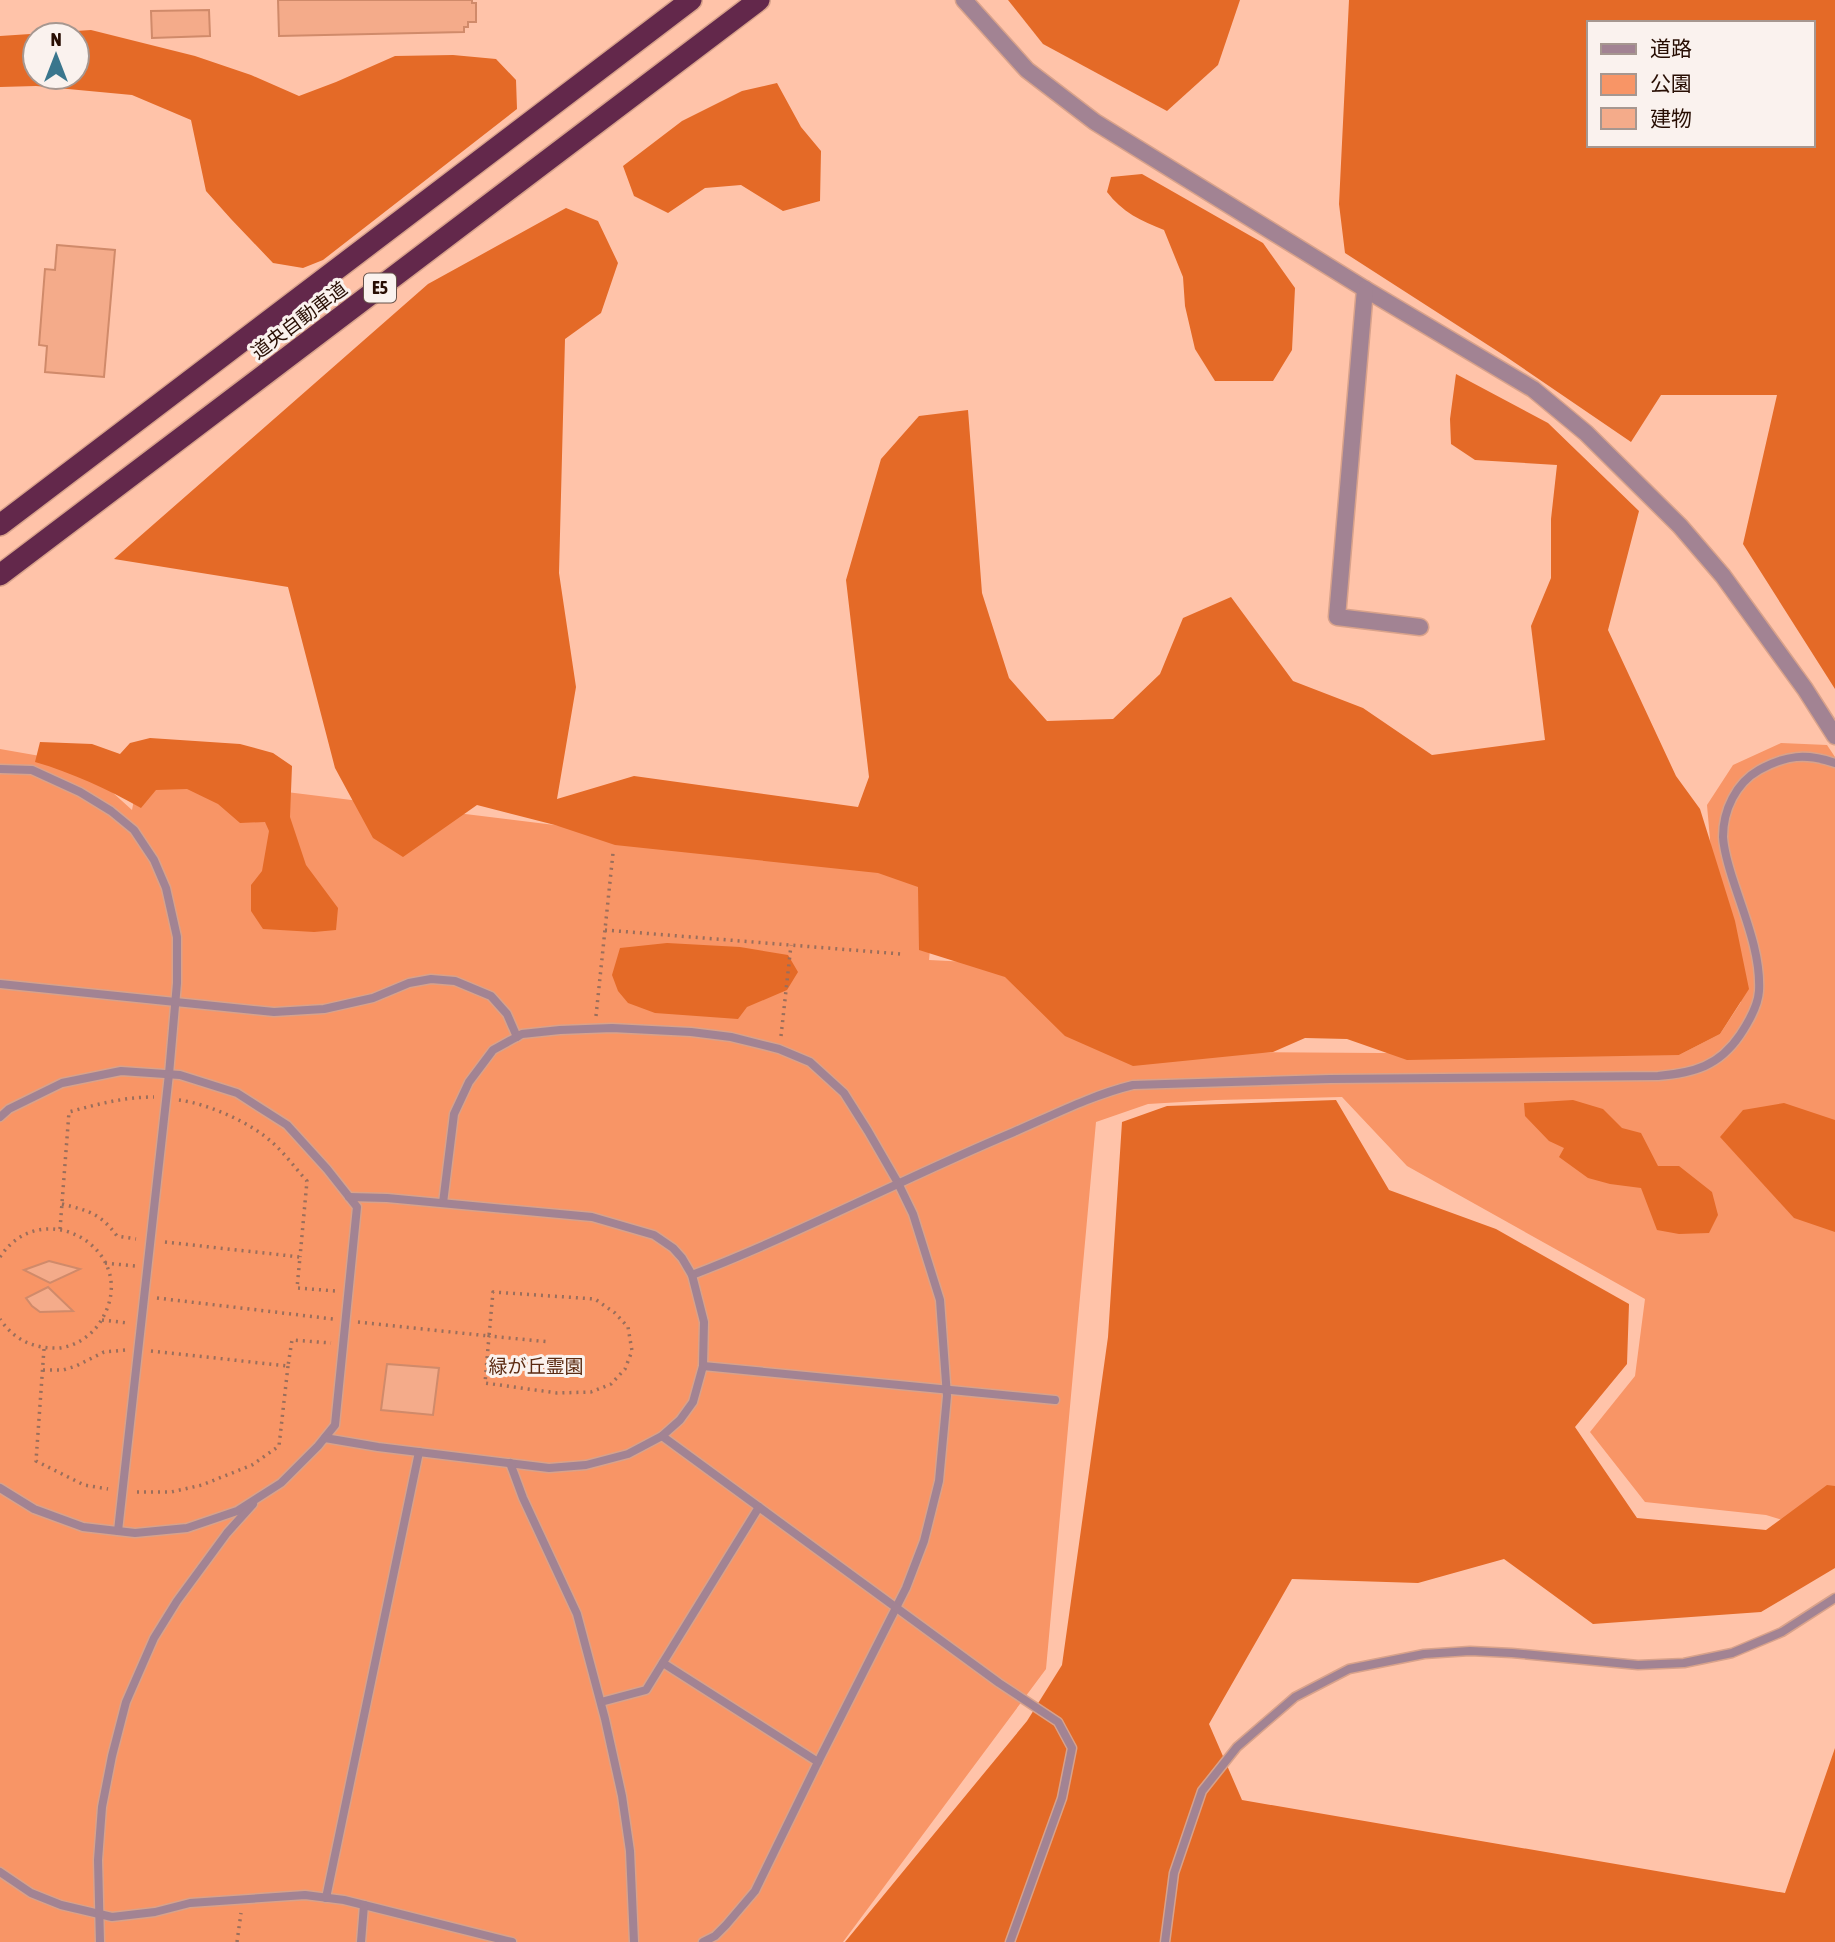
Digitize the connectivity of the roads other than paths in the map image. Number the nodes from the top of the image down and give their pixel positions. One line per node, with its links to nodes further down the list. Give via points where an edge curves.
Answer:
1 (691, 0): 5 (highway, 道央自動車道 / E5)
2 (759, 0): 6 (highway, 道央自動車道 / E5)
3 (964, 0): 4 (street, via 1027,70 1095,122)
4 (1365, 289): 7 (street, via 1337,617); 8 (street, via 1533,389 1587,433 1723,576)
5 (0, 525)
6 (0, 575)
7 (1420, 627)
8 (1835, 736)
9 (1835, 763): 16 (lane, via 1791,757 1770,764 1737,787 1725,816 1723,837 1758,962 1759,994 1749,1022 1732,1047 1705,1067 1658,1076 1133,1085 1108,1091)
10 (0, 769): 12 (lane, via 32,770 80,792 134,830 166,888 177,937)
11 (0, 984): 12 (lane)
12 (175, 1002): 13 (lane, via 274,1012 324,1009 431,979 455,981 491,996 507,1014); 14 (lane)
13 (517, 1037): 16 (lane, via 594,1029 691,1032 779,1049 810,1062 844,1093); 18 (lane, via 493,1050 469,1082 454,1114)
14 (169, 1074): 15 (lane, via 121,1071 62,1083); 17 (lane, via 237,1093 287,1125); 30 (lane)
15 (0, 1116)
16 (898, 1183): 19 (lane); 21 (lane, via 913,1214 940,1300)
17 (349, 1197): 18 (lane); 24 (lane, via 356,1207 343,1344 335,1424)
18 (443, 1203): 19 (lane, via 592,1217 654,1235 674,1248)
19 (692, 1275): 20 (lane, via 704,1322)
20 (703, 1366): 21 (lane); 23 (lane, via 692,1402)
21 (947, 1390): 22 (lane); 32 (lane, via 939,1481 924,1541)
22 (1055, 1399)
23 (662, 1436): 26 (lane, via 628,1454 586,1465 549,1468); 29 (lane)
24 (325, 1438): 25 (lane); 28 (lane, via 281,1483)
25 (419, 1452): 26 (lane); 37 (lane)
26 (510, 1463): 34 (lane, via 577,1614)
27 (0, 1488): 30 (lane, via 33,1509 83,1527)
28 (261, 1496): 30 (lane, via 237,1511 187,1528 135,1534); 39 (lane, via 177,1601 154,1638 127,1702 102,1807 98,1860)
29 (759, 1507): 32 (lane); 33 (lane)
30 (118, 1531)
31 (1835, 1598): 47 (lane, via 1782,1632 1732,1653 1684,1663 1638,1665 1470,1651 1424,1654 1349,1670 1295,1697 1237,1747 1202,1791 1174,1873)
32 (895, 1607): 35 (lane); 46 (lane, via 1059,1721 1072,1748 1062,1798)
33 (663, 1663): 34 (lane, via 646,1690); 35 (lane)
34 (601, 1702): 44 (lane, via 630,1851)
35 (818, 1762): 45 (lane, via 755,1891 715,1936)
36 (0, 1872): 39 (lane, via 31,1893)
37 (326, 1898): 38 (lane); 39 (lane, via 305,1895 190,1903 155,1912)
38 (364, 1905): 40 (lane); 42 (lane)
39 (101, 1914): 41 (lane)
40 (494, 1940): 43 (lane)
41 (100, 1942)
42 (361, 1942)
43 (512, 1942)
44 (634, 1942)
45 (703, 1942)
46 (1010, 1942)
47 (1165, 1942)

